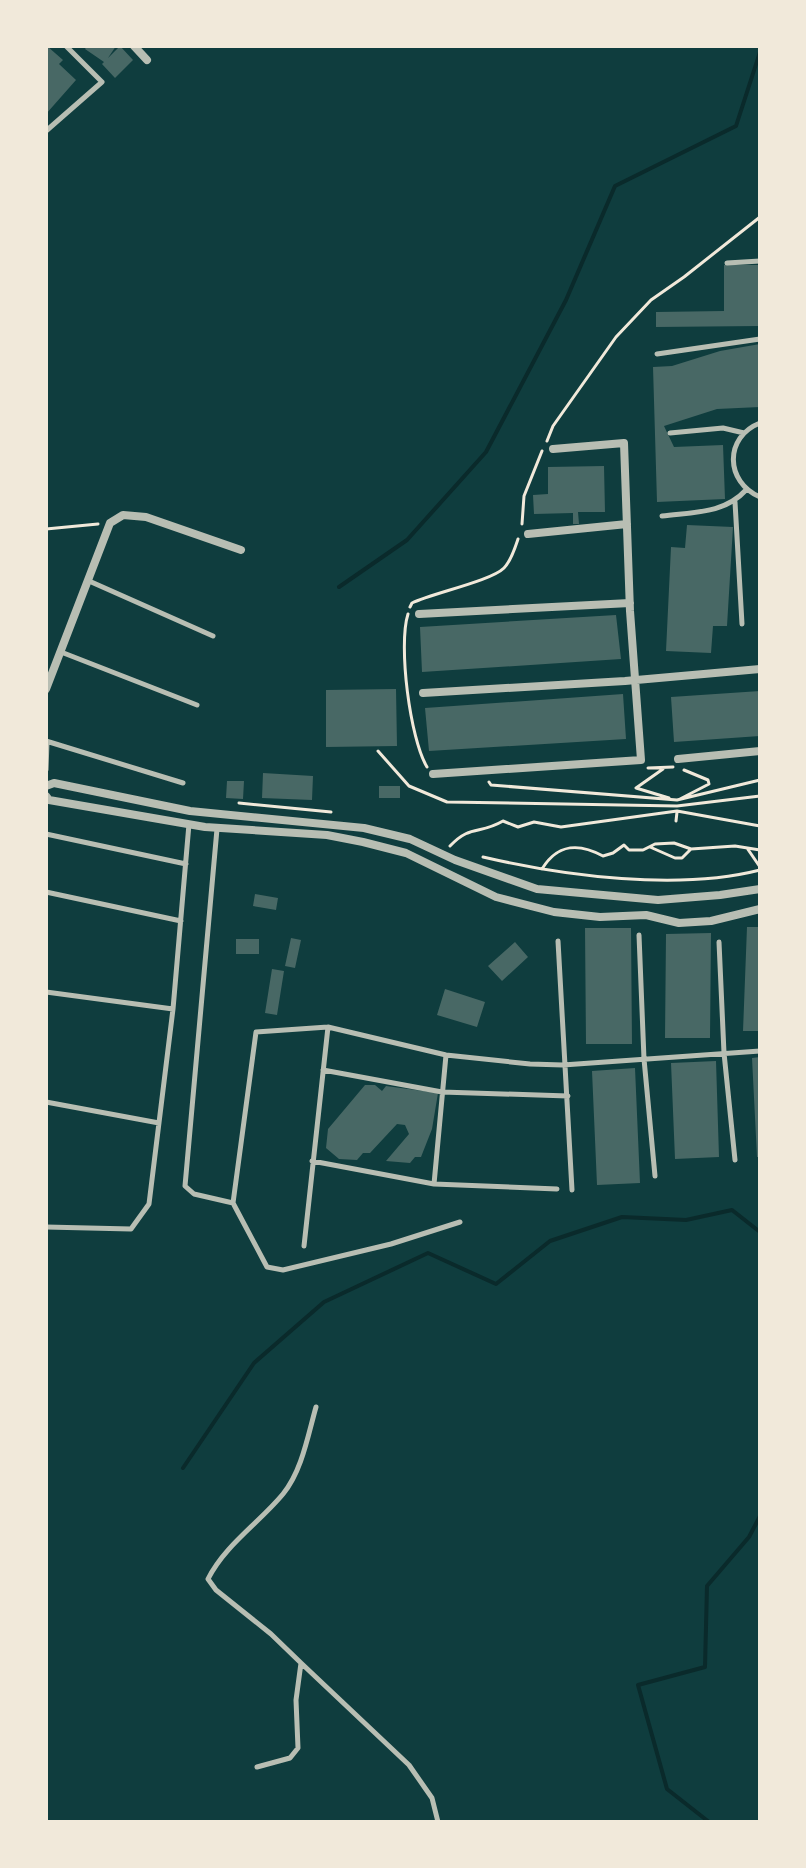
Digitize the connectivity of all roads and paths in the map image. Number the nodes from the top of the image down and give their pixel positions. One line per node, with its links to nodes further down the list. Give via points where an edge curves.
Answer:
1 (66, 46): 4 (lane, via 102,82)
2 (134, 46): 3 (street)
3 (147, 60)
4 (46, 131)
5 (760, 217): 40 (path, via 651,300 616,337 553,426 524,496 515,551 503,569 412,603 406,633 413,731)
6 (760, 261): 7 (lane)
7 (727, 263)
8 (760, 339): 9 (lane)
9 (657, 354)
10 (760, 423): 12 (lane)
11 (670, 433): 12 (lane, via 723,428)
12 (744, 433): 14 (lane, via 733,458)
13 (553, 449): 19 (street, via 624,443)
14 (746, 490): 15 (lane); 16 (lane)
15 (760, 497)
16 (735, 502): 17 (lane, via 720,509); 26 (lane)
17 (662, 516)
18 (110, 523): 20 (path); 22 (street, via 123,515 146,517); 23 (street)
19 (627, 524): 21 (street); 24 (street)
20 (46, 529)
21 (528, 534)
22 (241, 550)
23 (89, 581): 27 (lane); 28 (street)
24 (630, 603): 25 (street); 30 (street)
25 (419, 614)
26 (742, 624)
27 (213, 636)
28 (60, 652): 31 (street); 33 (lane)
29 (760, 669): 30 (street)
30 (636, 680): 32 (street); 40 (street, via 641,760)
31 (46, 689)
32 (423, 693)
33 (197, 705)
34 (47, 742): 39 (lane); 43 (lane)
35 (378, 751): 48 (path, via 409,786 447,802)
36 (760, 751): 37 (street)
37 (677, 762): 47 (path, via 709,784)
38 (665, 767): 47 (path, via 636,788)
39 (46, 770)
40 (433, 774)
41 (487, 779): 47 (path, via 491,785)
42 (760, 780): 47 (path)
43 (183, 783)
44 (46, 786): 61 (street, via 54,783 190,811 364,828 410,839)
45 (46, 796): 50 (street)
46 (760, 796): 48 (path)
47 (677, 800): 48 (path)
48 (677, 809): 49 (path); 51 (path); 54 (path, via 561,827 534,822 518,827 503,821 463,833)
49 (676, 821)
50 (189, 824): 52 (street); 59 (lane)
51 (760, 826)
52 (217, 827): 64 (street, via 363,842 406,853); 92 (lane, via 185,1186 194,1194)
53 (46, 834): 59 (lane)
54 (450, 847)
55 (650, 847): 57 (path, via 674,843); 57 (path, via 675,858); 62 (path, via 629,850 624,845 603,856 580,845 568,847)
56 (747, 848): 57 (path); 58 (path); 60 (path)
57 (691, 849)
58 (760, 850)
59 (186, 864): 69 (lane)
60 (760, 867)
61 (480, 870): 64 (street); 66 (street, via 537,889)
62 (541, 870)
63 (760, 889): 66 (street)
64 (481, 891): 68 (street, via 554,912)
65 (46, 892): 69 (lane)
66 (664, 899): 68 (street)
67 (760, 910): 68 (street, via 711,921)
68 (665, 919)
69 (181, 921): 74 (lane)
70 (639, 935): 79 (lane)
71 (558, 941): 80 (lane)
72 (719, 942): 77 (lane)
73 (46, 992): 74 (lane)
74 (173, 1009): 85 (lane)
75 (328, 1027): 78 (lane); 81 (lane); 92 (lane, via 256,1032)
76 (760, 1051): 77 (lane)
77 (724, 1053): 79 (lane); 86 (lane)
78 (446, 1055): 80 (lane); 82 (lane)
79 (644, 1059): 80 (lane); 88 (lane)
80 (563, 1065): 83 (lane)
81 (323, 1070): 82 (lane); 87 (lane)
82 (442, 1092): 83 (lane); 89 (lane)
83 (568, 1096): 91 (lane)
84 (46, 1102): 85 (lane)
85 (159, 1123): 94 (lane, via 149,1204 131,1229)
86 (735, 1160)
87 (312, 1161): 89 (lane); 95 (lane)
88 (655, 1176)
89 (434, 1184): 90 (lane)
90 (557, 1189)
91 (572, 1190)
92 (233, 1203): 93 (lane, via 267,1267 283,1270)
93 (460, 1222)
94 (46, 1227)
95 (304, 1246)
96 (316, 1407): 97 (lane, via 284,1493 216,1563 208,1579)
97 (301, 1663): 98 (lane, via 298,1748 290,1758); 99 (lane, via 409,1765 432,1798)
98 (257, 1767)
99 (438, 1822)

